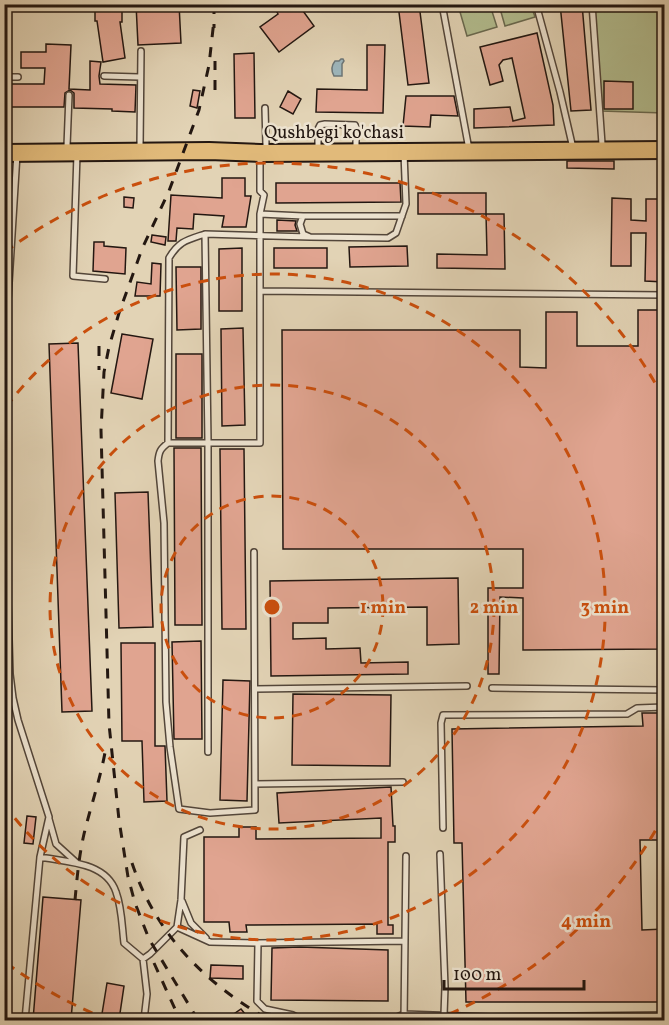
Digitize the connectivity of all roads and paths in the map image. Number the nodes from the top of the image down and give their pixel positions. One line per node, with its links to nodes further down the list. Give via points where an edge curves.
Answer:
1 (442, 4): 12 (lane)
2 (536, 4): 13 (lane)
3 (592, 4): 14 (lane)
4 (141, 51): 8 (lane)
5 (104, 76): 8 (lane)
6 (4, 77): 7 (lane)
7 (18, 77)
8 (140, 77): 15 (lane)
9 (69, 95): 19 (lane)
10 (265, 108): 17 (lane)
11 (664, 143): 14 (main road, Qushbegi ko'chasi)
12 (468, 144): 16 (main road, Qushbegi ko'chasi); 17 (main road, Qushbegi ko'chasi)
13 (572, 144): 14 (main road, Qushbegi ko'chasi); 16 (main road, Qushbegi ko'chasi)
14 (602, 144)
15 (140, 146): 17 (main road, Qushbegi ko'chasi); 19 (main road, Qushbegi ko'chasi)
16 (548, 147): 20 (main road, Qushbegi ko'chasi); 21 (main road, Qushbegi ko'chasi)
17 (262, 148): 19 (main road, Qushbegi ko'chasi); 21 (main road, Qushbegi ko'chasi); 22 (lane, via 260,191 264,195)
18 (11, 149): 19 (main road, Qushbegi ko'chasi); 31 (lane)
19 (72, 149): 28 (lane, via 73,276)
20 (664, 150)
21 (404, 152): 24 (lane, via 406,204)
22 (260, 214): 23 (lane); 26 (lane)
23 (303, 216): 24 (lane); 27 (lane, via 301,231)
24 (402, 216): 27 (lane, via 396,233 388,238)
25 (205, 234): 26 (lane); 33 (lane); 34 (lane, via 176,246 169,258)
26 (260, 236): 27 (lane); 29 (lane)
27 (310, 237)
28 (105, 279)
29 (260, 291): 30 (lane); 33 (lane, via 260,443)
30 (664, 295)
31 (6, 300): 32 (lane)
32 (4, 313)
33 (208, 442): 34 (lane); 42 (lane)
34 (168, 443): 44 (lane, via 160,448 158,461 164,523 166,702 179,809 210,813 255,810)
35 (4, 465): 45 (lane, via 13,698)
36 (254, 552): 39 (lane)
37 (467, 686): 39 (lane)
38 (492, 688): 40 (lane)
39 (255, 689): 44 (lane)
40 (664, 690)
41 (664, 706): 46 (lane, via 637,708 627,714 443,714)
42 (208, 753)
43 (403, 782): 44 (lane)
44 (255, 783)
45 (49, 817): 50 (lane); 51 (lane, via 56,844)
46 (443, 828)
47 (200, 830): 52 (lane, via 184,837)
48 (440, 854): 59 (lane)
49 (406, 856): 54 (lane)
50 (40, 857): 51 (lane); 61 (lane)
51 (78, 864): 57 (lane, via 102,872 113,884 124,943)
52 (181, 900): 53 (lane); 55 (lane, via 191,923)
53 (177, 927): 55 (lane); 57 (lane)
54 (405, 941): 56 (lane); 60 (lane)
55 (210, 942): 56 (lane)
56 (258, 943): 63 (lane, via 257,1001 265,1009)
57 (143, 959): 62 (lane, via 147,994)
58 (664, 1015): 59 (lane)
59 (444, 1016): 60 (lane)
60 (404, 1017): 64 (lane)
61 (25, 1020)
62 (144, 1020)
63 (303, 1020)
64 (390, 1020)

